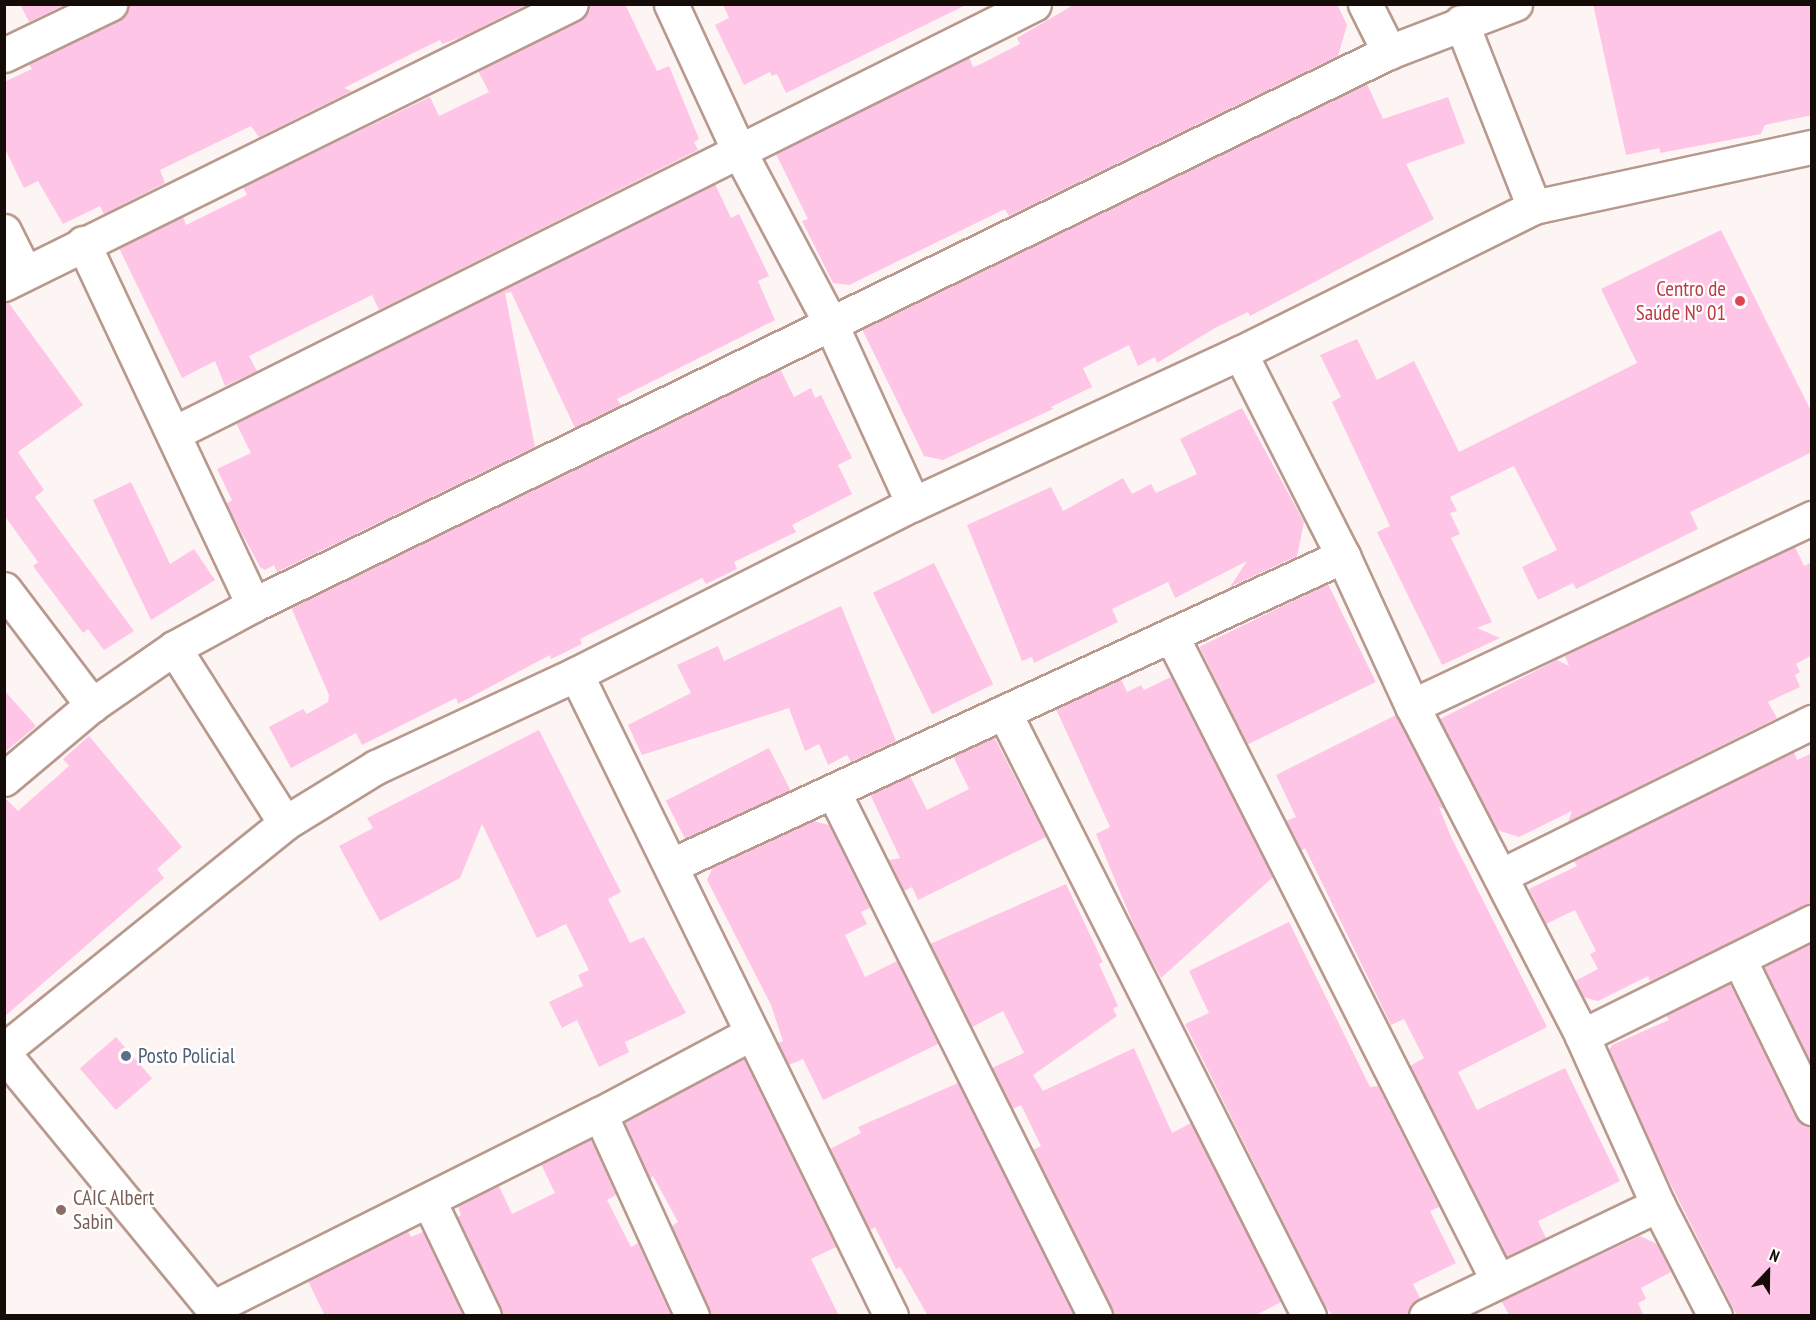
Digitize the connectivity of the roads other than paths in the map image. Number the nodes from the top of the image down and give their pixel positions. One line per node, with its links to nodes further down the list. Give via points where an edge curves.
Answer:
1 (110, 4): 9 (street)
2 (572, 4): 14 (street)
3 (671, 4): 11 (street)
4 (1034, 4): 11 (street)
5 (1365, 4): 8 (street)
6 (1515, 4): 7 (street)
7 (1461, 22): 8 (street); 12 (street)
8 (1389, 52): 16 (street)
9 (4, 55)
10 (1812, 147): 12 (street)
11 (741, 153): 16 (street); 18 (street)
12 (1534, 207): 17 (street)
13 (4, 231): 15 (street)
14 (83, 243): 15 (street); 18 (street)
15 (14, 277)
16 (830, 322): 19 (street); 23 (street)
17 (1240, 353): 19 (street); 21 (street)
18 (174, 434): 23 (street)
19 (913, 504): 26 (street)
20 (1812, 518): 28 (street)
21 (1343, 556): 24 (street); 28 (street)
22 (4, 589): 27 (street)
23 (253, 605): 25 (street)
24 (1171, 635): 29 (street); 45 (street)
25 (174, 648): 27 (street); 33 (street)
26 (576, 674): 33 (street, via 376,767); 34 (street)
27 (92, 705): 31 (street)
28 (1412, 706): 35 (street)
29 (1004, 712): 32 (street); 51 (street)
30 (1812, 722): 35 (street)
31 (4, 780)
32 (832, 791): 34 (street); 50 (street)
33 (285, 823): 40 (street)
34 (672, 865): 38 (street)
35 (1502, 875): 39 (street)
36 (1812, 922): 37 (street)
37 (1739, 959): 39 (street); 41 (street)
38 (752, 1033): 42 (street); 49 (street)
39 (1582, 1036): 44 (street)
40 (4, 1052): 46 (street)
41 (1812, 1108)
42 (600, 1114): 43 (street); 48 (street)
43 (429, 1201): 46 (street); 47 (street)
44 (1658, 1205): 45 (street); 53 (street)
45 (1498, 1281): 52 (street)
46 (216, 1311)
47 (484, 1316)
48 (692, 1316)
49 (891, 1316)
50 (1095, 1316)
51 (1309, 1316)
52 (1426, 1316)
53 (1715, 1316)

